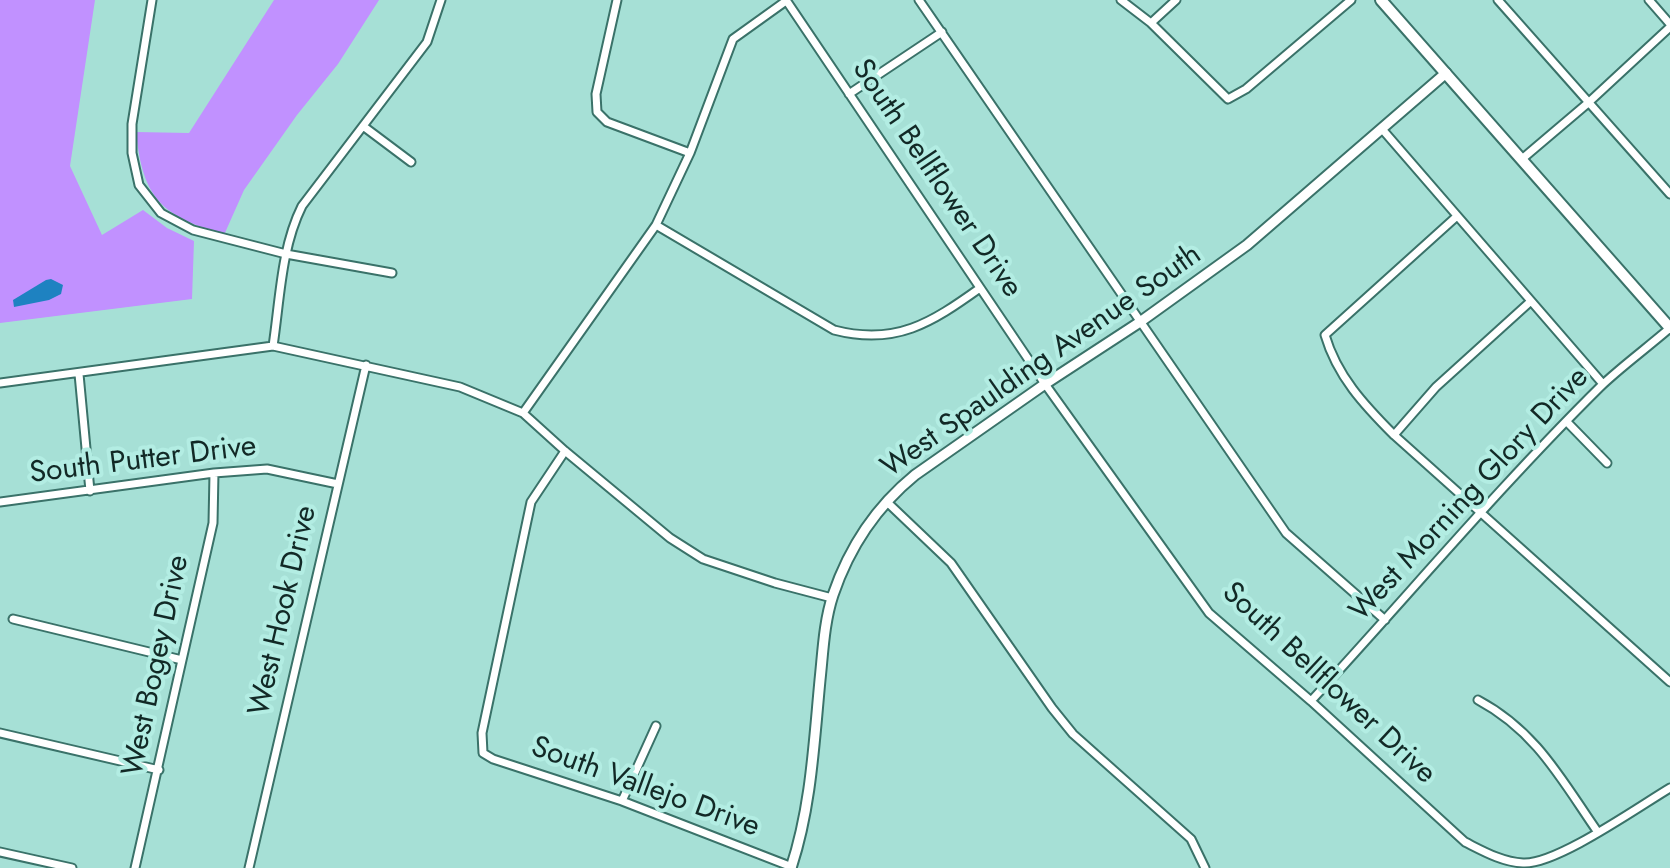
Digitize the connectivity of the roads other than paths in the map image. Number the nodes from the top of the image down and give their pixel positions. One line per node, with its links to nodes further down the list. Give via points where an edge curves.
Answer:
1 (152, 0): 28 (street, via 132,124 139,185 161,213 193,230)
2 (441, 0): 18 (street, via 427,42)
3 (617, 0): 20 (street, via 596,94 597,112 607,122)
4 (919, 0): 14 (street)
5 (1121, 0): 12 (street)
6 (1176, 0): 12 (street)
7 (1351, 0): 12 (street, via 1228,99)
8 (1381, 0): 15 (main road)
9 (1498, 0): 17 (street)
10 (1649, 0): 13 (street)
11 (786, 1): 16 (street, South Bellflower Drive); 20 (street, via 733,39)
12 (1151, 23)
13 (1670, 25): 17 (street)
14 (942, 32): 16 (street); 32 (street)
15 (1446, 73): 19 (street, West Spaulding Avenue South); 21 (main road)
16 (849, 94): 30 (street, South Bellflower Drive)
17 (1588, 103): 21 (street); 24 (street)
18 (363, 126): 22 (street); 28 (street, via 302,206)
19 (1382, 129): 26 (street); 32 (street, West Spaulding Avenue South, via 1247,245)
20 (690, 153): 27 (street)
21 (1522, 159): 33 (main road)
22 (411, 162)
23 (1670, 179): 24 (street)
24 (1663, 185): 25 (street)
25 (1670, 194)
26 (1456, 217): 31 (street); 42 (street, via 1325,335 1355,397)
27 (656, 225): 30 (street, via 834,330 861,337 894,334 937,319); 40 (street)
28 (286, 254): 29 (street); 34 (street)
29 (392, 273)
30 (980, 288): 38 (street, South Bellflower Drive)
31 (1531, 301): 39 (street); 42 (street, via 1436,387)
32 (1140, 322): 38 (street, West Spaulding Avenue South); 53 (street, via 1286,533)
33 (1670, 328): 39 (street, West Morning Glory Drive)
34 (273, 346): 35 (street); 36 (street)
35 (366, 365): 40 (street, via 460,387); 46 (street, West Hook Drive)
36 (79, 374): 37 (street); 47 (street)
37 (0, 383)
38 (1045, 384): 49 (street, West Spaulding Avenue South, via 915,475); 57 (street, South Bellflower Drive, via 1209,613)
39 (1603, 384): 41 (street, West Morning Glory Drive)
40 (523, 413): 43 (street)
41 (1567, 422): 44 (street); 50 (street, West Morning Glory Drive)
42 (1394, 435): 50 (street)
43 (565, 451): 51 (street, via 703,559); 62 (street, South Vallejo Drive, via 531,502 482,733 483,753)
44 (1607, 463)
45 (214, 473): 46 (street, South Putter Drive, via 267,469); 47 (street, South Putter Drive); 54 (street, West Bogey Drive, via 213,523)
46 (338, 484): 67 (street, West Hook Drive)
47 (90, 491): 48 (street, South Putter Drive)
48 (0, 502)
49 (887, 502): 51 (street, West Spaulding Avenue South, via 857,542); 69 (street, via 951,563 1073,734 1191,839)
50 (1479, 514): 53 (street, West Morning Glory Drive); 55 (street)
51 (832, 598): 68 (street, West Spaulding Avenue South, via 805,811)
52 (13, 619): 54 (street)
53 (1385, 620): 57 (street, West Morning Glory Drive)
54 (182, 660): 60 (street, West Bogey Drive)
55 (1670, 682)
56 (1478, 700): 63 (street, via 1534,741)
57 (1311, 701): 63 (street, South Bellflower Drive, via 1465,842 1496,857 1524,864 1551,858)
58 (656, 726): 62 (street)
59 (0, 733): 60 (street)
60 (159, 770): 66 (street, West Bogey Drive)
61 (1670, 788): 63 (street, South Bellflower Drive)
62 (622, 801): 68 (street, South Vallejo Drive)
63 (1597, 831)
64 (0, 852): 65 (street)
65 (72, 868)
66 (135, 868)
67 (249, 868)
68 (791, 868)
69 (1205, 868)

